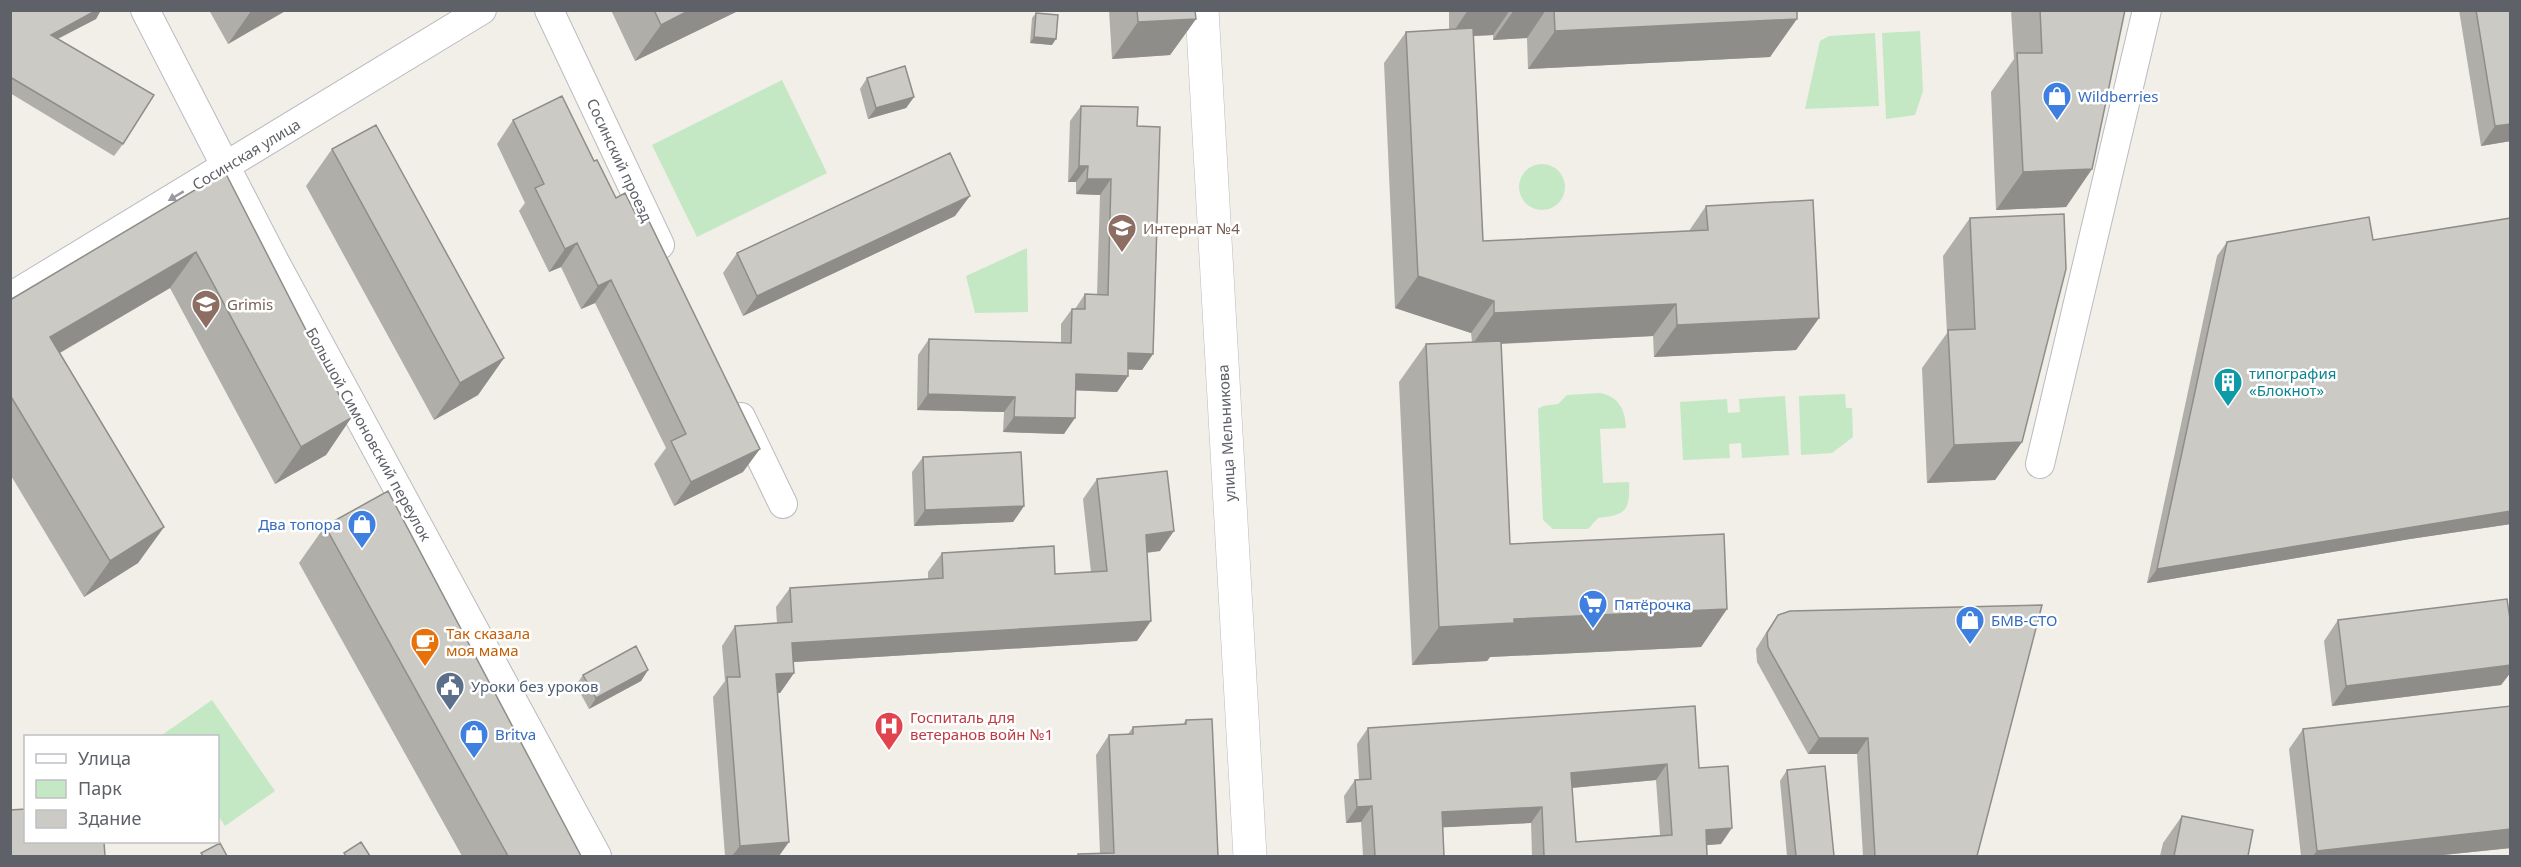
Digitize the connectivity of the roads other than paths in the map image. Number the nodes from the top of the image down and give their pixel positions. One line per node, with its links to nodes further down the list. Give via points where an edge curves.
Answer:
1 (145, 10): 6 (street, Большой Симоновский переулок)
2 (482, 10): 6 (street, Сосинская улица)
3 (549, 10): 7 (street, Сосинский проезд)
4 (1202, 10): 13 (street, улица Мельникова)
5 (2147, 10): 10 (street)
6 (226, 166): 8 (street, Сосинская улица, one-way to 8); 12 (street, Большой Симоновский переулок)
7 (671, 268)
8 (10, 297)
9 (732, 397): 11 (street)
10 (2040, 464)
11 (783, 504)
12 (597, 856)
13 (1250, 856)

